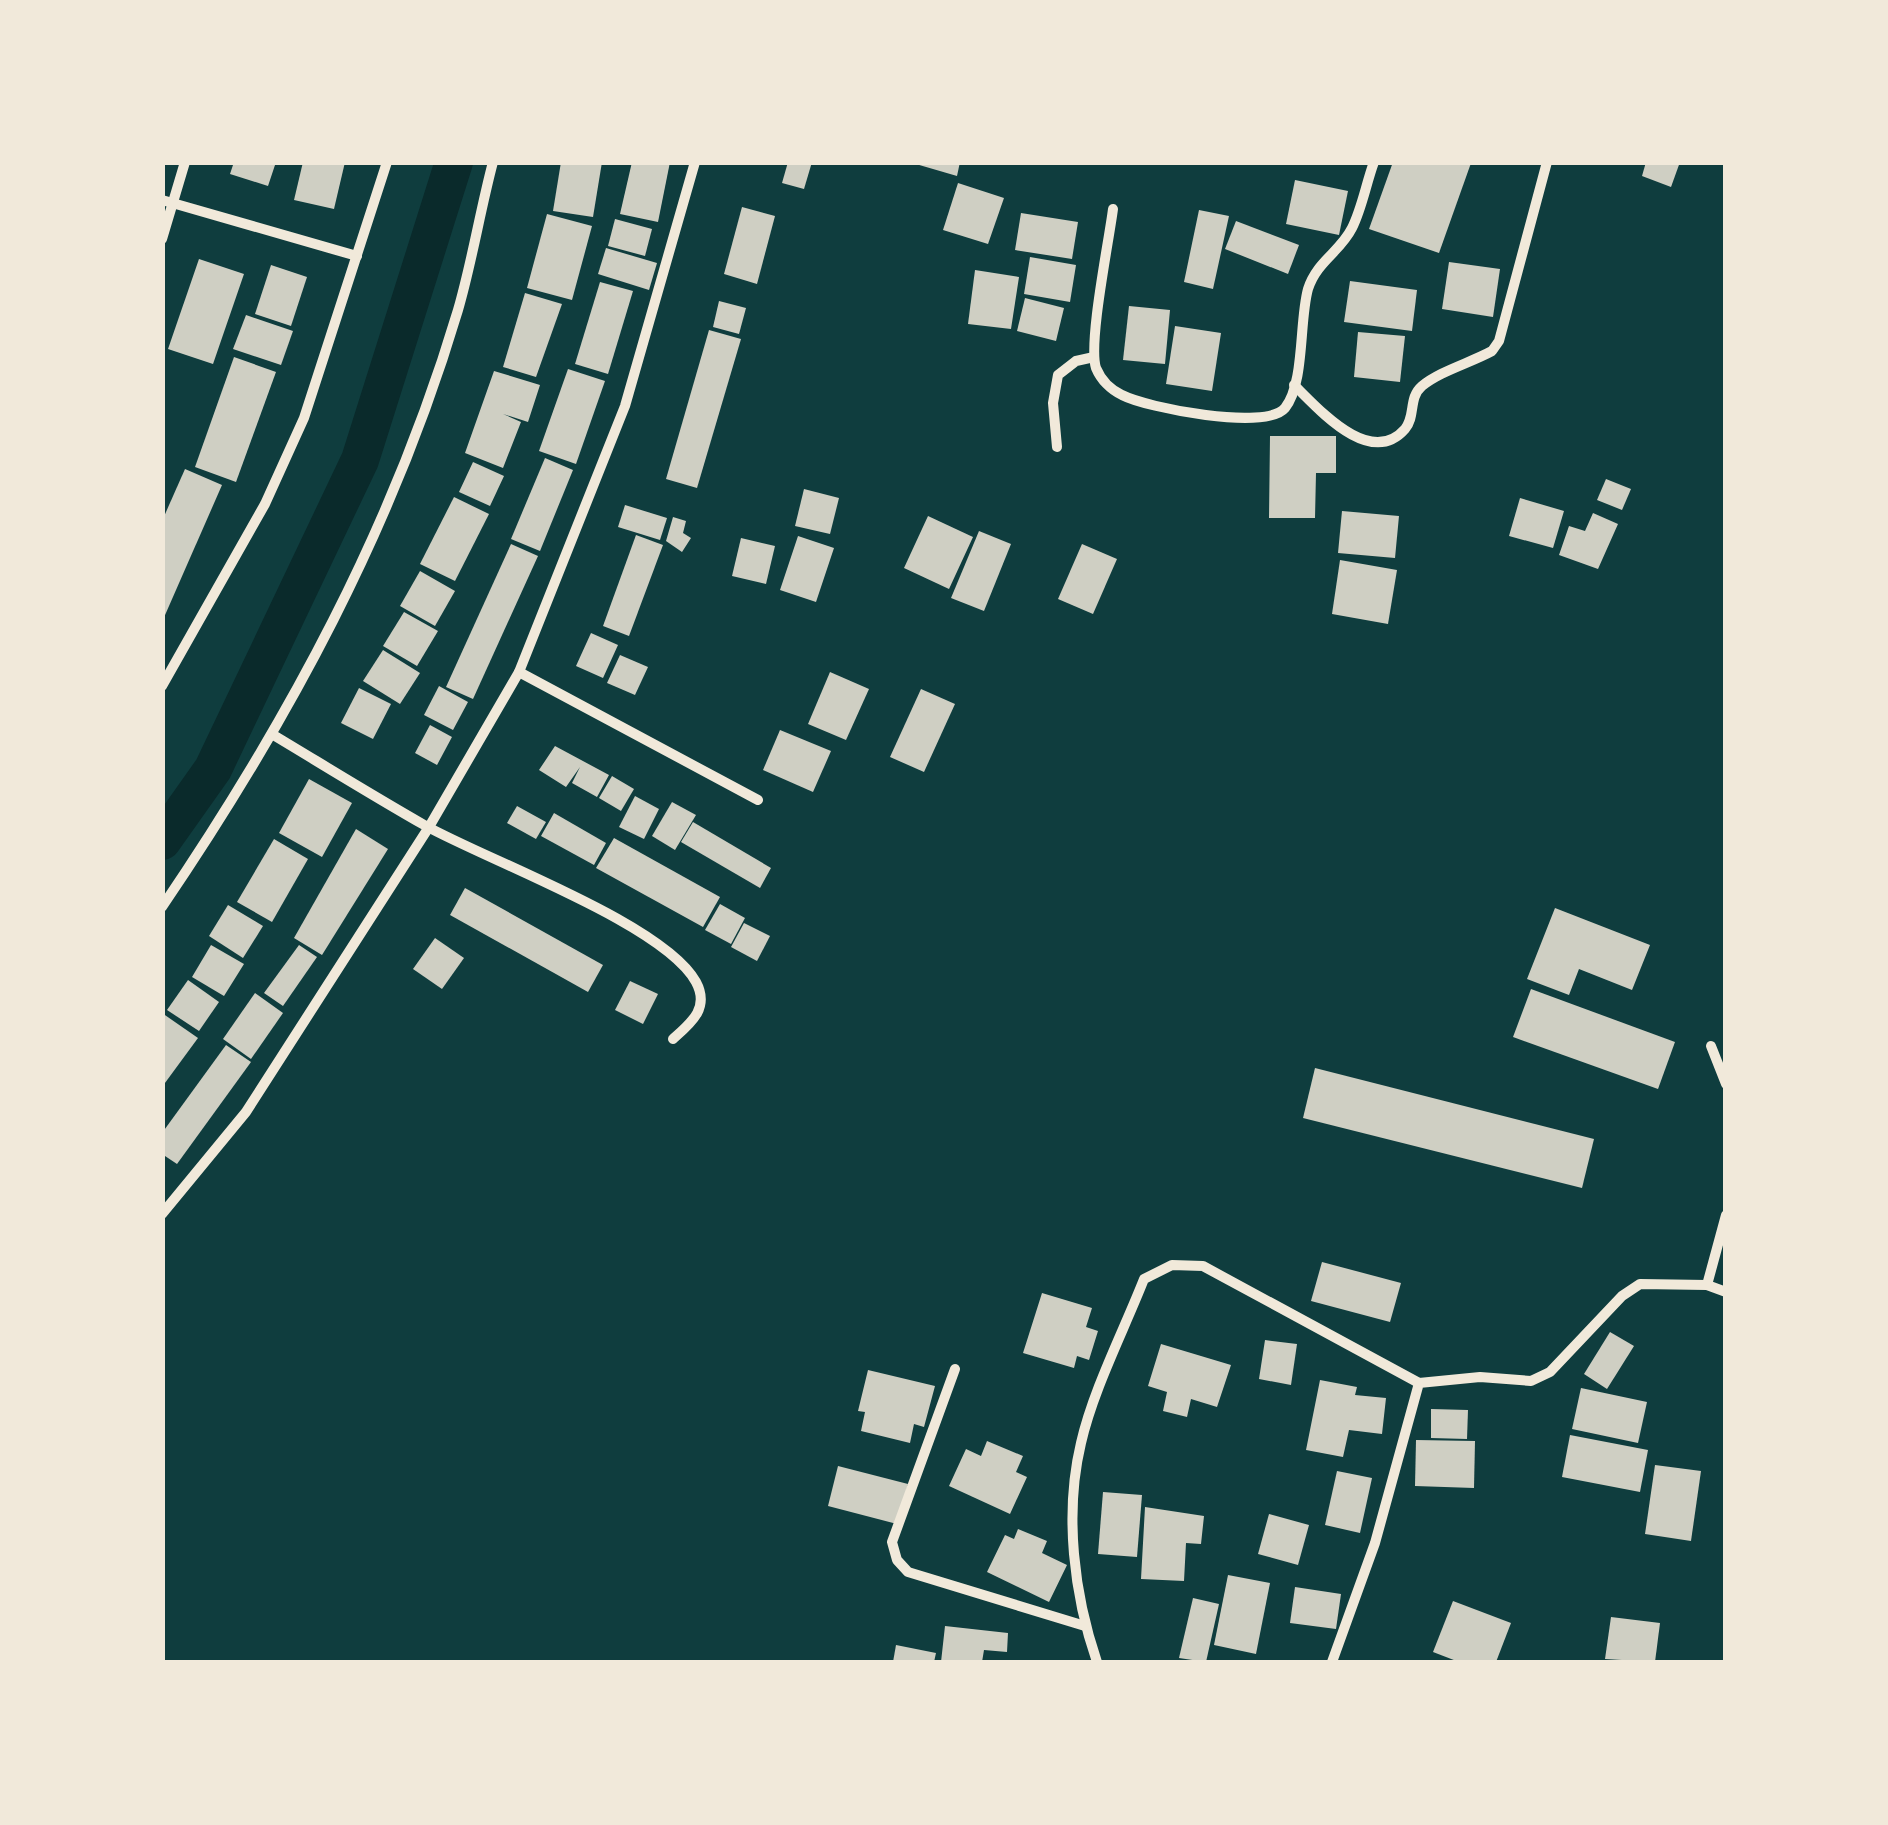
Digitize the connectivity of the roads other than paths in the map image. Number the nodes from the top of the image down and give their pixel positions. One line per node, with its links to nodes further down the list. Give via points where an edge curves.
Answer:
1 (186, 162): 8 (street)
2 (388, 162): 11 (street)
3 (493, 162): 17 (street, via 458,308 392,497)
4 (695, 162): 15 (street, via 624,406)
5 (1374, 162): 13 (street, via 1352,230 1319,264 1309,286)
6 (1547, 162): 13 (street, via 1498,341 1492,351 1423,385 1402,432 1380,441 1352,436)
7 (162, 200): 8 (street)
8 (175, 204): 10 (street); 11 (street)
9 (1114, 209): 12 (street)
10 (162, 239)
11 (356, 256): 16 (street, via 304,418 266,504)
12 (1094, 357): 13 (street, via 1104,382 1125,397 1220,417 1274,416 1284,410); 14 (street, via 1058,375)
13 (1294, 385)
14 (1057, 447)
15 (519, 672): 18 (street); 19 (street)
16 (162, 686)
17 (275, 736): 19 (street); 20 (street)
18 (758, 800)
19 (429, 827): 21 (street, via 604,913 679,962 702,1002 697,1018); 24 (street, via 246,1112)
20 (162, 907)
21 (674, 1039)
22 (1712, 1046): 23 (street)
23 (1726, 1084)
24 (162, 1214)
25 (1726, 1214): 26 (street)
26 (1706, 1285): 27 (street); 29 (street, via 1640,1284 1550,1372 1531,1382 1480,1377)
27 (1726, 1292)
28 (955, 1369): 30 (street, via 892,1542 898,1560 908,1572)
29 (1419, 1383): 30 (street, via 1203,1266 1172,1265 1144,1278 1081,1443 1073,1527); 32 (street, via 1375,1542)
30 (1085, 1626): 31 (street)
31 (1097, 1662)
32 (1332, 1662)

